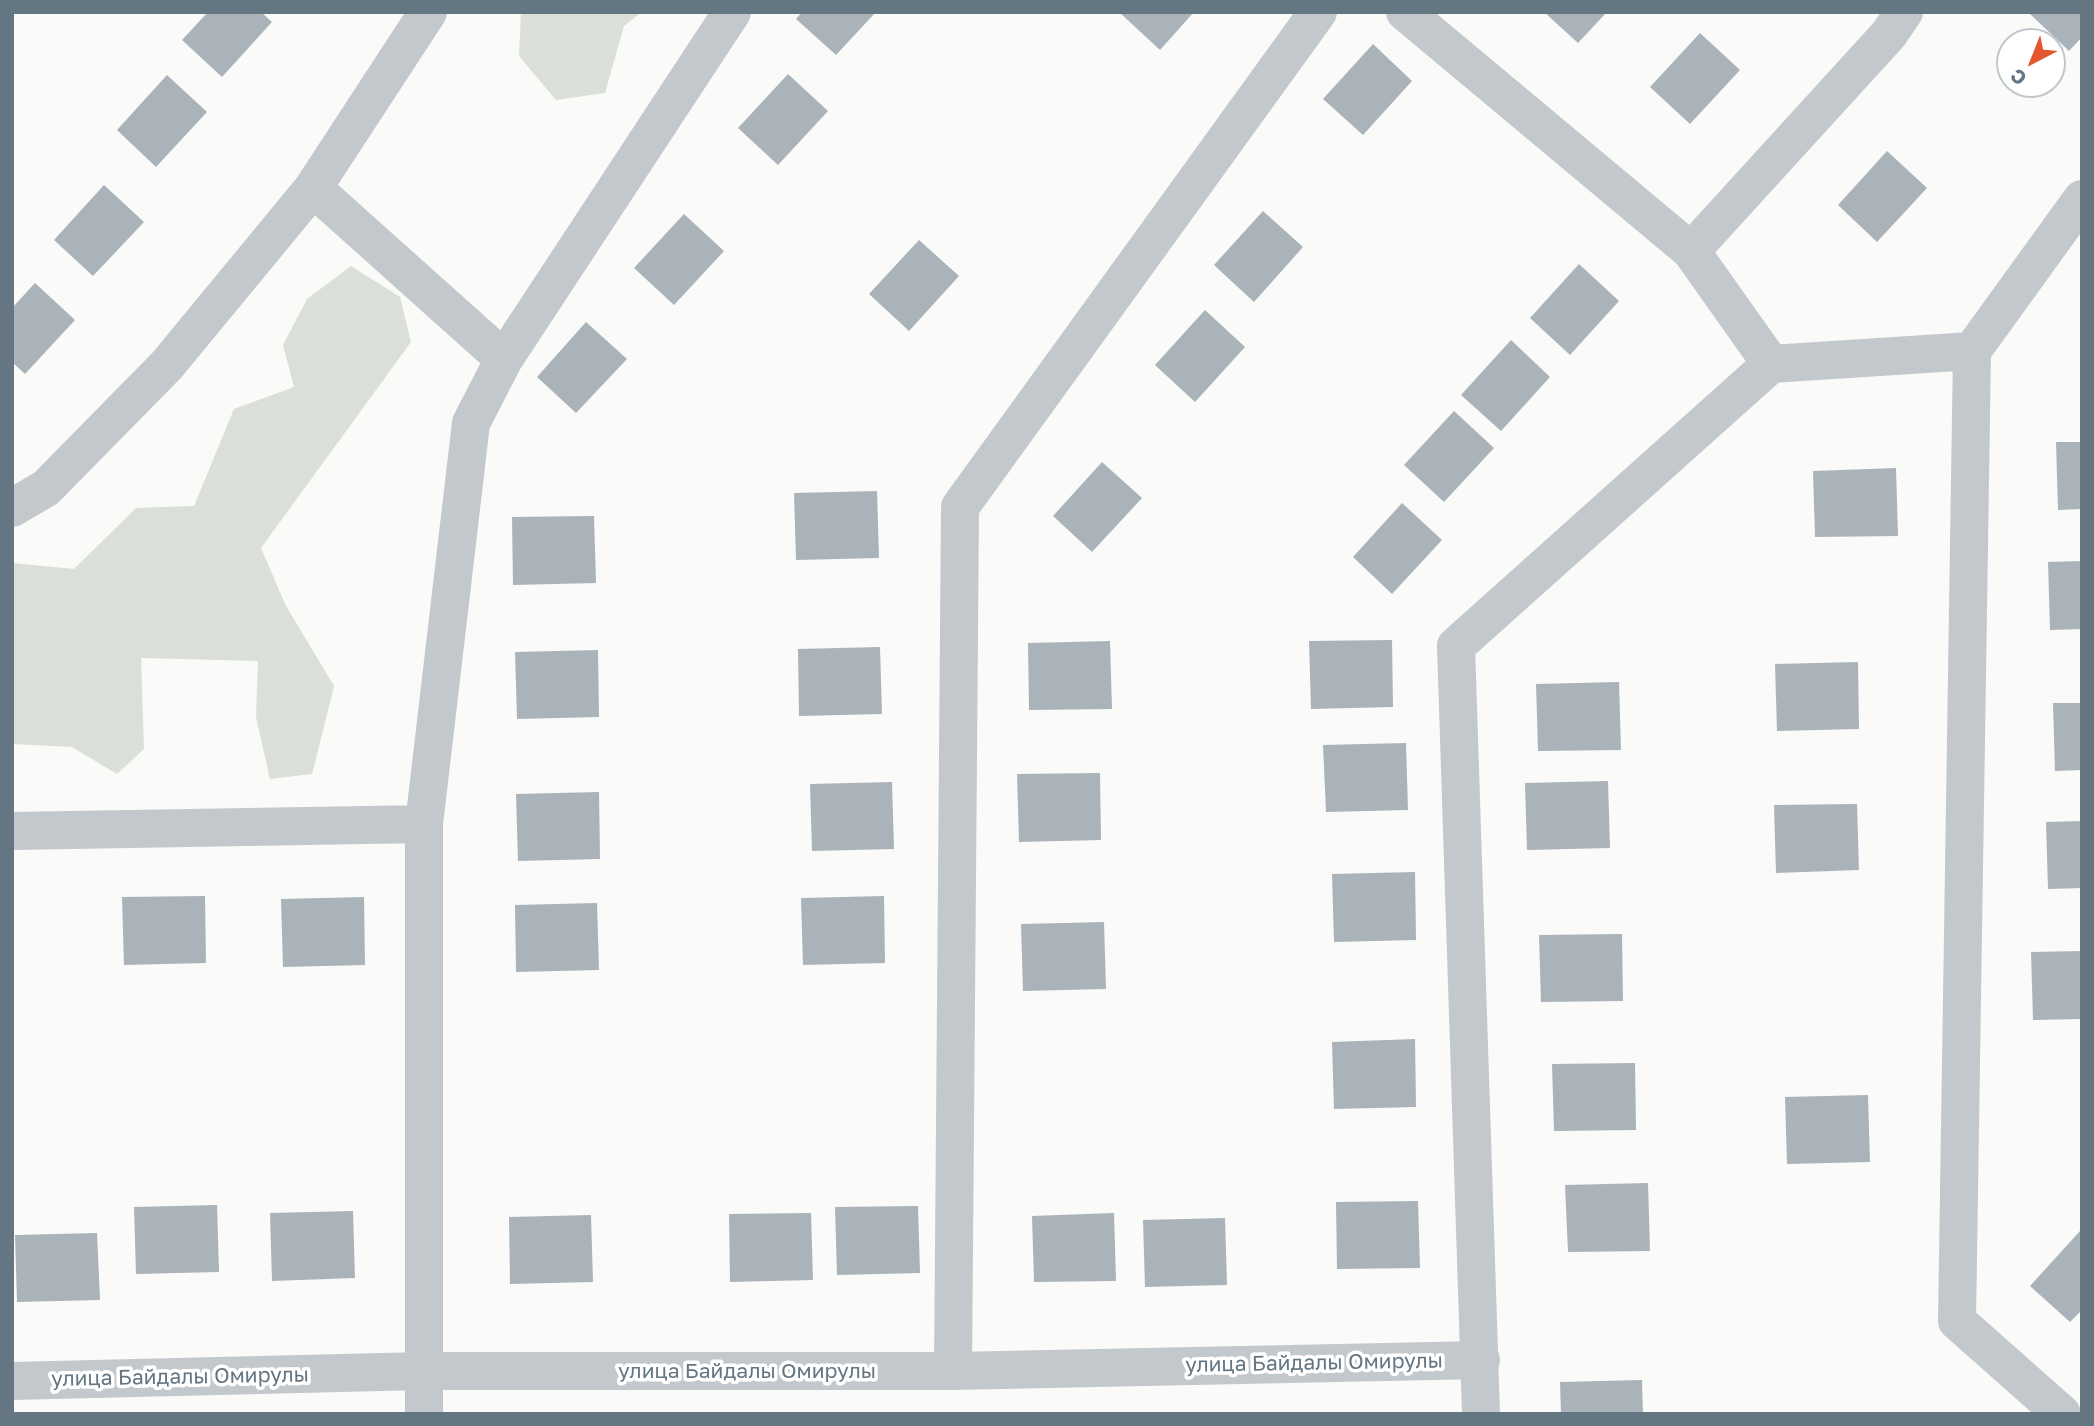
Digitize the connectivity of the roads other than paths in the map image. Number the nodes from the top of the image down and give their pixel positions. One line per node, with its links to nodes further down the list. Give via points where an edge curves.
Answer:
1 (428, 12): 6 (street)
2 (732, 12): 10 (street)
3 (1318, 12): 17 (street, via 960,507)
4 (1405, 12): 8 (street)
5 (1904, 12): 8 (street)
6 (313, 188): 10 (street); 12 (street, via 167,365 46,488)
7 (2082, 199): 9 (street)
8 (1691, 251): 11 (street)
9 (1972, 351): 11 (street); 21 (street, via 1957,1321)
10 (504, 359): 13 (street, via 471,423)
11 (1771, 364): 15 (street, via 1457,646)
12 (12, 508)
13 (424, 824): 14 (street); 16 (street)
14 (12, 831)
15 (1481, 1360): 17 (street, улица Байдалы Омирулы); 20 (street)
16 (423, 1371): 17 (street, улица Байдалы Омирулы); 18 (street, улица Байдалы Омирулы); 19 (street)
17 (953, 1371)
18 (12, 1381)
19 (424, 1414)
20 (1481, 1414)
21 (2063, 1414)

